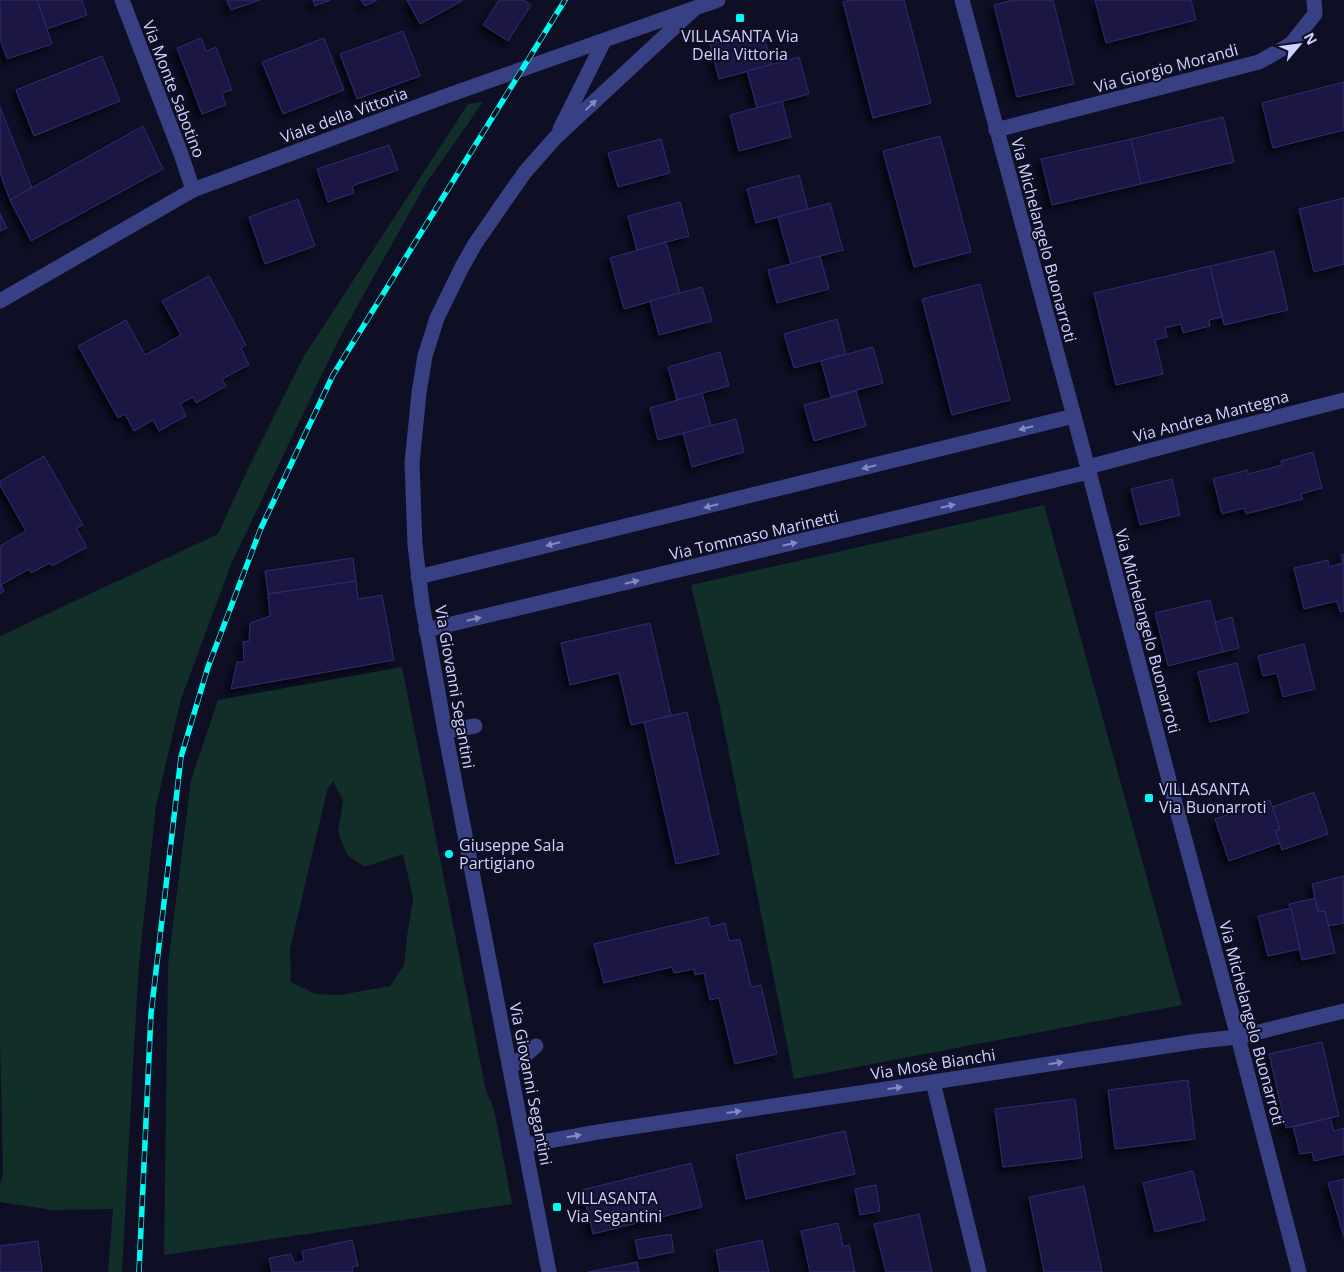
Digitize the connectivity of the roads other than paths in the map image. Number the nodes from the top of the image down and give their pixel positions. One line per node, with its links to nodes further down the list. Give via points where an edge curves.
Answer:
1 (122, 0): 9 (street, Via Monte Sabotino)
2 (718, 0): 5 (street, Viale della Vittoria)
3 (962, 0): 7 (street, Via Michelangelo Buonarroti)
4 (1314, 0): 7 (street, Via Giorgio Morandi, via 1315,14 1291,44 1259,62)
5 (694, 9): 6 (street, Viale della Vittoria); 8 (street, Via Giovanni Segantini, one-way to 5)
6 (604, 41): 8 (street, Via Giovanni Segantini); 9 (street, Viale della Vittoria)
7 (996, 130): 12 (street, Via Michelangelo Buonarroti)
8 (556, 138): 14 (street, Via Giovanni Segantini, via 526,172 475,244 437,318 425,356 412,463)
9 (193, 190): 10 (street, Viale della Vittoria)
10 (0, 301)
11 (1344, 400): 13 (street, Via Andrea Mantegna)
12 (1074, 416): 13 (street, Via Michelangelo Buonarroti); 14 (street, one-way to 14)
13 (1088, 470): 15 (street, Via Tommaso Marinetti, one-way to 13); 19 (street, Via Michelangelo Buonarroti)
14 (418, 577): 15 (street, Via Giovanni Segantini)
15 (426, 630): 17 (street, Via Giovanni Segantini)
16 (475, 726): 17 (street)
17 (445, 731): 21 (street, Via Giovanni Segantini)
18 (1344, 1011): 19 (street, Via Mosè Bianchi)
19 (1238, 1037): 22 (street, Via Mosè Bianchi, one-way to 19); 26 (street, Via Michelangelo Buonarroti)
20 (536, 1046): 21 (street)
21 (510, 1068): 23 (street, Via Giovanni Segantini)
22 (933, 1082): 23 (street, Via Mosè Bianchi, one-way to 22); 25 (street)
23 (526, 1144): 24 (street, Via Giovanni Segantini)
24 (549, 1272)
25 (978, 1272)
26 (1299, 1272)

